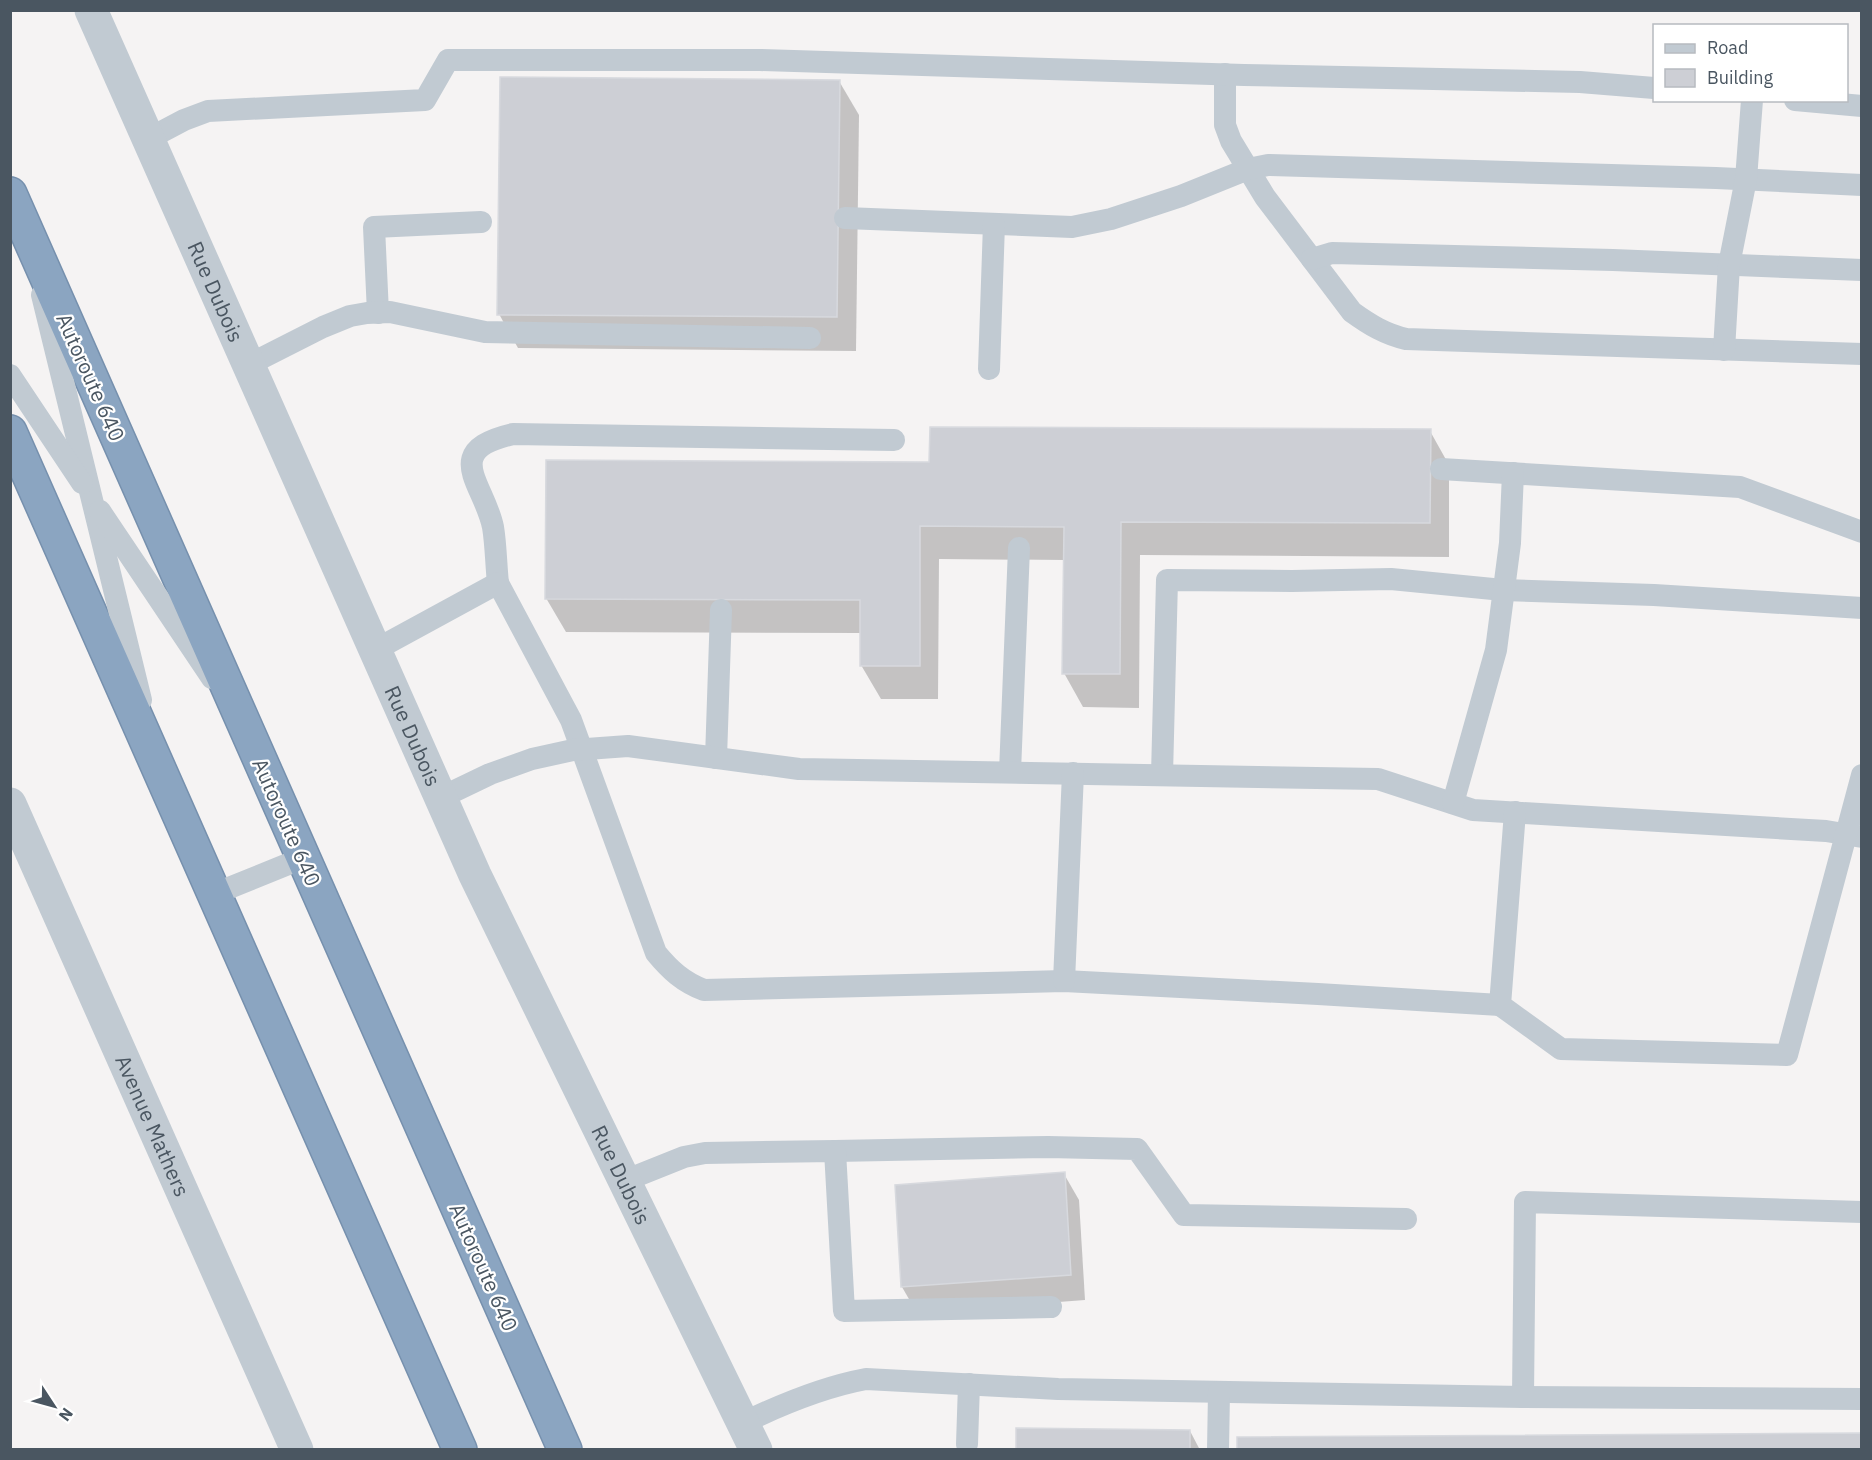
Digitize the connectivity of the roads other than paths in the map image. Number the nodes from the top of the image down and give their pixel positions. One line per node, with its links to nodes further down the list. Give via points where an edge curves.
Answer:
1 (91, 10): 7 (street, Rue Dubois)
2 (1225, 75): 3 (lane, via 1580,82); 7 (lane, via 760,60 448,60 425,100 208,111); 8 (lane, via 1225,125)
3 (1653, 88)
4 (1752, 102): 9 (lane)
5 (1817, 102): 6 (lane)
6 (1862, 106)
7 (148, 139): 23 (street, Rue Dubois)
8 (1248, 169): 9 (lane, via 1298,164); 14 (lane, via 1181,196 1087,225); 16 (lane)
9 (1746, 179): 10 (lane); 17 (lane)
10 (1862, 185)
11 (10, 194): 15 (highway, Autoroute 640)
12 (845, 218): 14 (lane)
13 (481, 222): 19 (lane, via 374,227)
14 (994, 224): 24 (lane)
15 (27, 231): 30 (lane); 38 (highway, Autoroute 640)
16 (1312, 260): 17 (lane, via 1332,253); 21 (lane, via 1352,312 1387,334 1407,339)
17 (1729, 265): 18 (lane); 21 (lane)
18 (1862, 270)
19 (378, 313): 20 (lane, via 415,316 485,332); 23 (lane, via 350,316 323,327)
20 (810, 338)
21 (1724, 350): 22 (lane)
22 (1862, 354)
23 (248, 366): 37 (street, Rue Dubois)
24 (989, 369)
25 (10, 375): 30 (lane)
26 (10, 432): 41 (highway)
27 (894, 440): 33 (lane, via 513,434 497,437 475,452 471,472 492,526)
28 (1441, 469): 29 (lane)
29 (1513, 473): 31 (lane, via 1740,487); 34 (lane)
30 (92, 499): 38 (lane); 41 (lane)
31 (1862, 532)
32 (1019, 549): 42 (lane)
33 (498, 583): 37 (lane); 39 (lane, via 571,720)
34 (1503, 590): 35 (lane); 44 (lane, via 1391,579 1167,580); 47 (lane, via 1496,650)
35 (1862, 608)
36 (721, 610): 40 (lane)
37 (375, 650): 46 (street, Rue Dubois)
38 (247, 732): 51 (highway, Autoroute 640)
39 (582, 749): 40 (lane, via 628,746); 46 (lane, via 532,759); 53 (lane, via 656,953 688,984 704,990 723,990)
40 (716, 758): 42 (lane, via 799,769)
41 (156, 763): 52 (highway)
42 (1010, 772): 43 (lane)
43 (1073, 773): 44 (lane); 53 (lane)
44 (1162, 775): 47 (lane, via 1378,779)
45 (1862, 775): 50 (lane)
46 (440, 798): 56 (street, Rue Dubois)
47 (1453, 803): 49 (lane, via 1473,810)
48 (10, 804): 66 (street, Avenue Mathers)
49 (1515, 812): 50 (lane); 54 (lane)
50 (1854, 835): 54 (lane, via 1787,1055 1561,1049)
51 (303, 858): 52 (lane); 68 (highway, Autoroute 640)
52 (214, 894): 67 (highway)
53 (1064, 981): 54 (lane)
54 (1500, 1005)
55 (835, 1151): 56 (lane, via 705,1154 684,1157); 58 (lane, via 1137,1149 1184,1215); 59 (lane, via 844,1311)
56 (624, 1181): 64 (street, Rue Dubois)
57 (1862, 1212): 62 (lane, via 1525,1202)
58 (1406, 1219)
59 (1051, 1307)
60 (969, 1384): 61 (lane); 64 (lane, via 866,1379 850,1382 789,1401); 65 (lane)
61 (1219, 1392): 62 (lane); 69 (lane)
62 (1523, 1397): 63 (lane)
63 (1862, 1399)
64 (749, 1436)
65 (967, 1444)
66 (297, 1449)
67 (460, 1449)
68 (565, 1449)
69 (1218, 1449)

